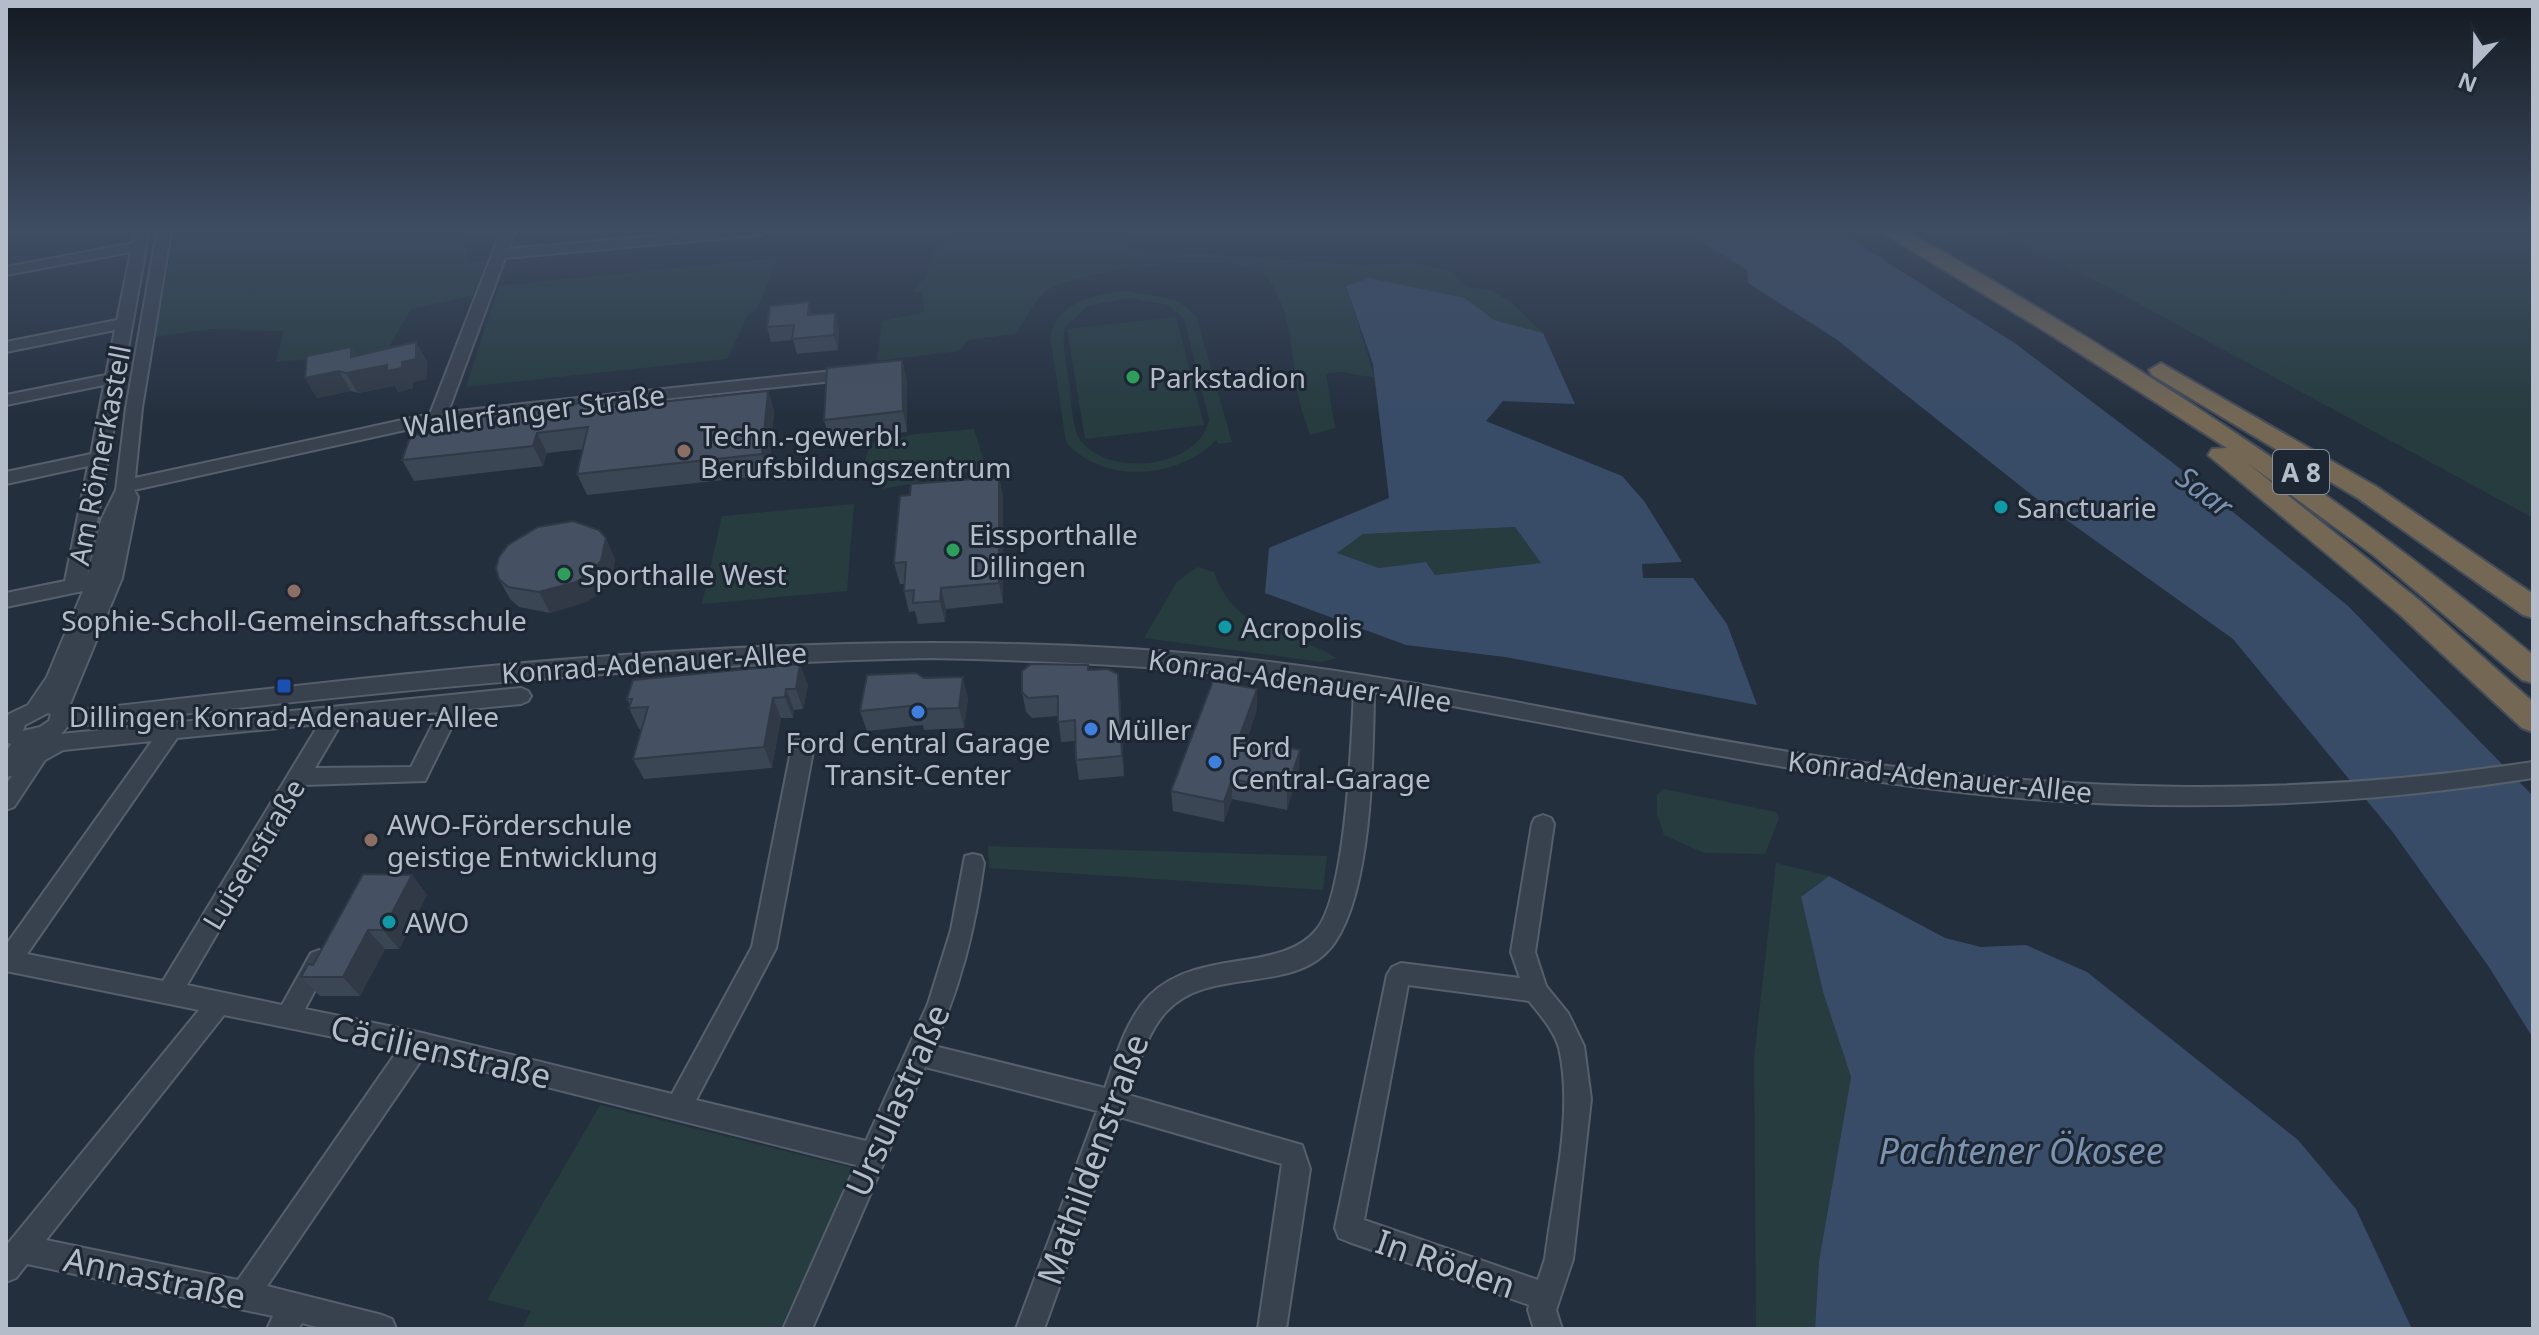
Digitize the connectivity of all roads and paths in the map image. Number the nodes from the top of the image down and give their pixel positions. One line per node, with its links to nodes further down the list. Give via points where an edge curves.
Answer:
1 (131, 293): 8 (street, Am Römerkastell)
2 (153, 293): 16 (street)
3 (484, 293): 13 (street)
4 (1995, 293): 29 (highway, via 2286,505)
5 (1998, 293): 22 (highway, A 8, via 2178,403 2304,489)
6 (2019, 293): 7 (highway, A 8)
7 (2054, 314): 20 (highway, via 2281,439); 21 (highway, A 8, via 2319,484)
8 (125, 323): 9 (street); 11 (street, Am Römerkastell)
9 (6, 347)
10 (852, 374): 13 (street, Wallerfanger Straße)
11 (115, 378): 12 (street); 14 (street, Am Römerkastell)
12 (6, 400)
13 (437, 418): 16 (street, Wallerfanger Straße)
14 (99, 458): 15 (street); 18 (street, Am Römerkastell)
15 (6, 478)
16 (126, 488): 17 (street, via 129,497)
17 (104, 580): 18 (street); 26 (street); 27 (street)
18 (74, 586): 19 (street)
19 (6, 600)
20 (2533, 608)
21 (2533, 649)
22 (2533, 672)
23 (1364, 685): 27 (street, Konrad-Adenauer-Allee, via 1227,664 1090,654 849,649 564,666); 34 (street, Konrad-Adenauer-Allee, via 1812,764 1962,785 2128,796 2326,796 2440,786); 47 (street, Mathildenstraße, via 1361,761 1340,907 1328,934 1301,955 1201,976 1168,991 1145,1017)
24 (521, 696): 25 (street)
25 (454, 702): 28 (street); 35 (street, via 417,775)
26 (37, 707): 27 (street, Konrad-Adenauer-Allee); 30 (street)
27 (60, 713): 30 (street, via 44,734)
28 (336, 714): 31 (street); 35 (street, Luisenstraße)
29 (2533, 720)
30 (15, 730): 33 (street)
31 (170, 732): 36 (street, via 53,744 38,754); 40 (street)
32 (803, 746): 48 (street, via 764,948)
33 (6, 769)
34 (2533, 770)
35 (300, 777): 42 (street, Luisenstraße)
36 (6, 801)
37 (1543, 824): 41 (street, via 1523,952)
38 (973, 863): 46 (street, Ursulastraße, via 951,972)
39 (334, 932): 44 (street)
40 (7, 960): 42 (street, Cäcilienstraße)
41 (1536, 991): 52 (street, via 1571,1046 1578,1099 1559,1259); 52 (street, In Röden, via 1401,974 1349,1228)
42 (169, 993): 43 (street, Cäcilienstraße)
43 (219, 1003): 44 (street, Cäcilienstraße); 50 (street)
44 (289, 1016): 45 (street, Cäcilienstraße)
45 (418, 1043): 48 (street, Cäcilienstraße); 51 (street)
46 (918, 1054): 47 (street); 49 (street, Ursulastraße)
47 (1111, 1102): 56 (street, Mathildenstraße); 57 (street, via 1293,1154 1297,1169)
48 (679, 1107): 49 (street, Cäcilienstraße)
49 (873, 1156): 55 (street, Ursulastraße)
50 (13, 1258): 51 (street, Annastraße)
51 (244, 1295): 53 (street, Annastraße)
52 (1544, 1296): 58 (street)
53 (288, 1318): 54 (street, Annastraße)
54 (382, 1329)
55 (797, 1329)
56 (1030, 1329)
57 (1272, 1329)
58 (1548, 1329)

